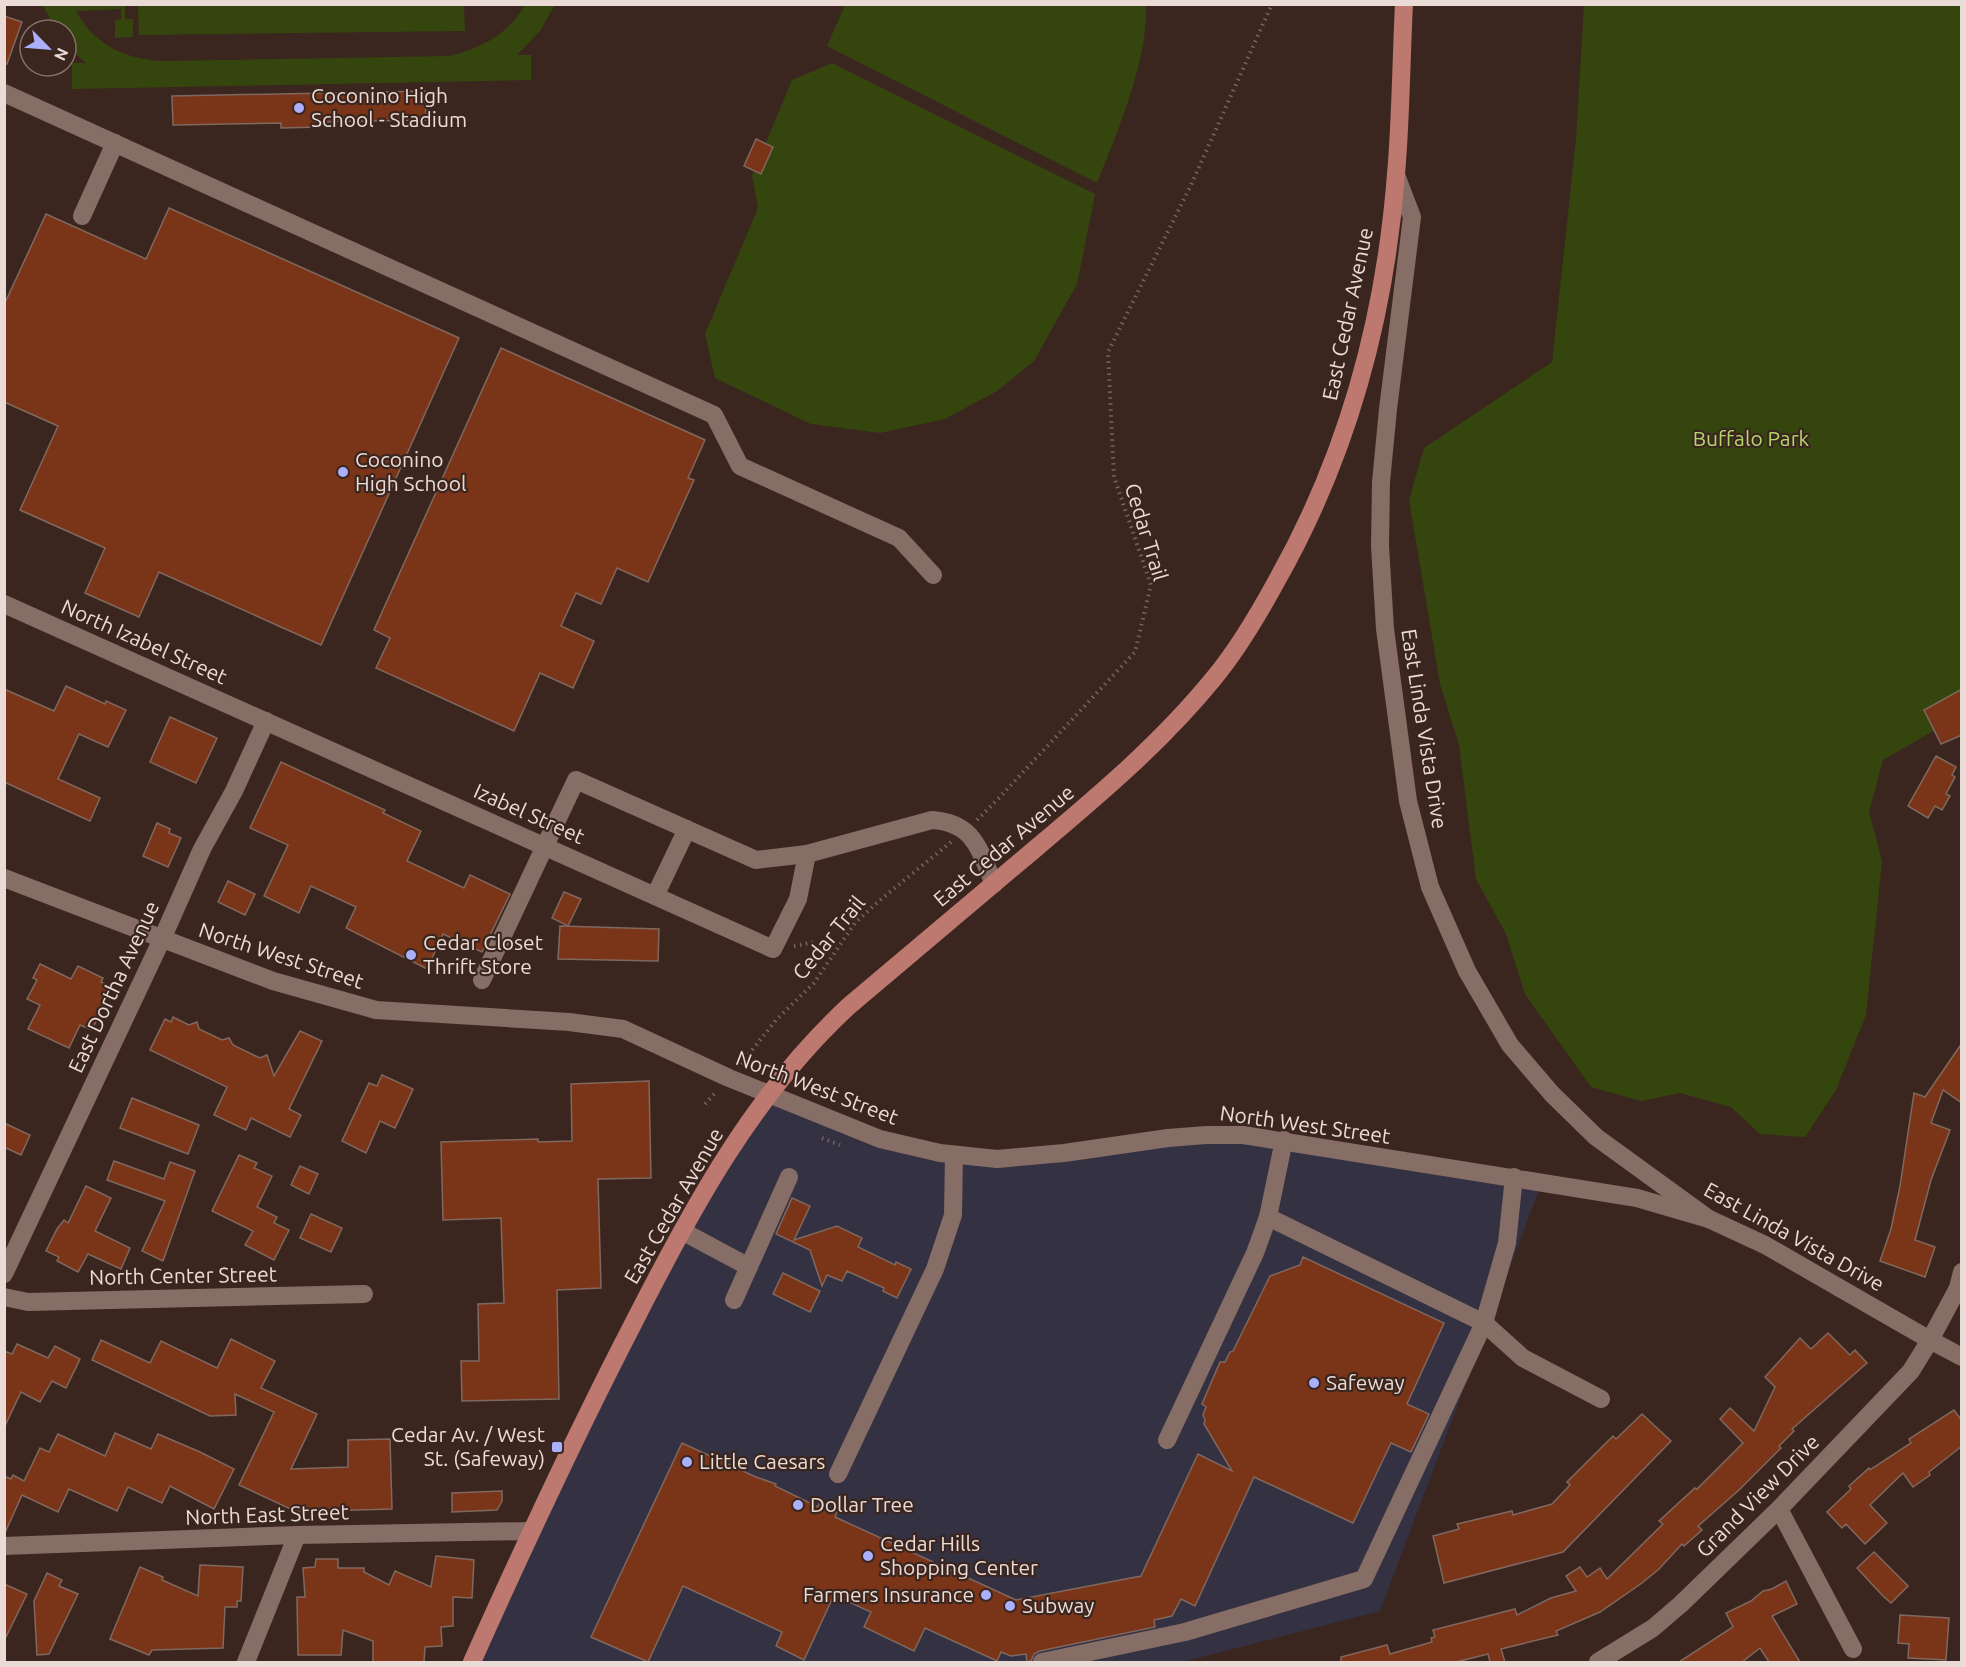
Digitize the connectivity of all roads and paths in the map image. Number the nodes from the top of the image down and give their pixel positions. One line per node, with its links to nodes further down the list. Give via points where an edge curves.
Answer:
1 (1272, 4): 11 (path, Cedar Trail, via 1191,185 1108,352 1114,477 1151,585 1135,652)
2 (1404, 4): 5 (main road, East Cedar Avenue)
3 (4, 93): 4 (street)
4 (116, 143): 6 (street); 7 (street, via 714,415 740,466 899,538)
5 (1396, 175): 15 (main road, East Cedar Avenue, via 1382,281 1359,390 1338,452 1292,555 1260,611 1214,677 1166,731 1119,778); 26 (street, East Linda Vista Drive, via 1412,217 1388,409 1380,546 1385,629 1408,801 1430,887 1467,971 1510,1045 1596,1137)
6 (82, 216)
7 (933, 575)
8 (4, 604): 9 (street, North Izabel Street)
9 (266, 721): 12 (street, Izabel Street); 17 (street, East Dortha Avenue)
10 (687, 829): 12 (street, via 576,780); 13 (street, via 756,860); 16 (street)
11 (965, 831): 13 (street, via 957,824 932,820); 15 (street, via 977,844); 19 (path, Cedar Trail, via 855,923 814,983 776,1020)
12 (545, 846): 16 (street, Izabel Street); 18 (street)
13 (807, 854): 16 (street, Izabel Street, via 798,899 773,949)
14 (4, 878): 17 (street, North West Street)
15 (993, 884): 20 (main road, East Cedar Avenue, via 819,1034)
16 (655, 896)
17 (162, 939): 20 (street, North West Street, via 273,981 376,1010 623,1029); 30 (street, East Dortha Avenue)
18 (482, 980)
19 (751, 1054)
20 (770, 1093): 22 (street, North West Street, via 880,1139); 27 (main road, East Cedar Avenue)
21 (1284, 1140): 22 (street, North West Street, via 1206,1134 1023,1158); 23 (street, North West Street); 25 (street)
22 (954, 1155): 39 (street, via 953,1215 935,1269)
23 (1514, 1177): 26 (street, North West Street, via 1636,1198); 34 (street, via 1507,1244)
24 (789, 1178): 28 (street)
25 (1268, 1217): 34 (street); 38 (street, via 1255,1253)
26 (1708, 1219): 35 (street, East Linda Vista Drive, via 1765,1245)
27 (682, 1231): 28 (street); 41 (main road, East Cedar Avenue, via 598,1391)
28 (749, 1267): 33 (street)
29 (1962, 1272): 35 (street, Grand View Drive, via 1958,1288)
30 (4, 1274)
31 (364, 1294): 32 (street, North Center Street, via 28,1302)
32 (4, 1297)
33 (735, 1300)
34 (1484, 1323): 37 (street, via 1523,1358); 47 (street, via 1364,1579 1185,1632)
35 (1930, 1340): 36 (street, East Linda Vista Drive); 40 (street, Grand View Drive, via 1911,1371)
36 (1962, 1357)
37 (1601, 1399)
38 (1167, 1440)
39 (838, 1474)
40 (1779, 1509): 44 (street); 48 (street, Grand View Drive, via 1660,1622)
41 (531, 1532): 42 (street, North East Street); 46 (main road, East Cedar Avenue)
42 (297, 1535): 43 (street, North East Street); 45 (street)
43 (4, 1546)
44 (1853, 1649)
45 (246, 1662)
46 (472, 1662)
47 (1042, 1662)
48 (1600, 1662)

